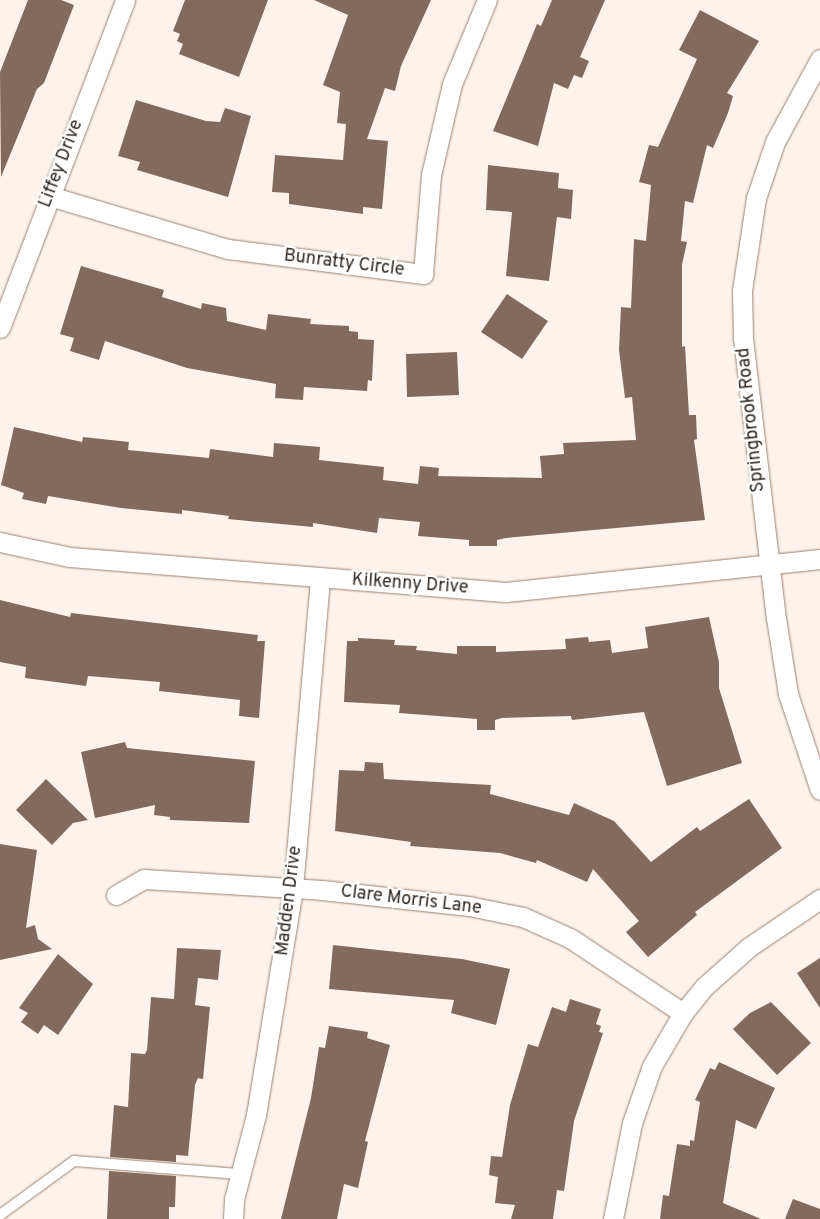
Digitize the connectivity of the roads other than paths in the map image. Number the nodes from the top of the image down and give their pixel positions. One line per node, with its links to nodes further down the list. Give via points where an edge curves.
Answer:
1 (125, 0): 4 (street, Liffey Drive)
2 (487, 0): 4 (street, Bunratty Circle, via 452,84 431,175 423,274 228,249)
3 (820, 59): 8 (street, Springbrook Road, via 775,142 756,198 746,244 743,338)
4 (50, 196): 5 (street, Liffey Drive)
5 (0, 328)
6 (0, 542): 9 (street, Kilkenny Drive, via 70,557)
7 (820, 559): 8 (street, Kilkenny Drive)
8 (768, 563): 9 (street, Kilkenny Drive, via 506,592); 10 (street, Springbrook Road, via 788,694)
9 (320, 579): 11 (street, Madden Drive)
10 (820, 790)
11 (293, 888): 12 (street, Clare Morris Lane, via 144,879); 14 (street, Clare Morris Lane, via 469,906 523,918 570,938); 15 (street, Madden Drive, via 258,1106)
12 (116, 895)
13 (820, 899): 14 (street, via 749,946 704,987)
14 (683, 1014): 18 (street, via 652,1066 632,1123)
15 (241, 1174): 16 (lane, via 74,1161); 17 (street, Madden Drive)
16 (0, 1215)
17 (233, 1219)
18 (613, 1219)

